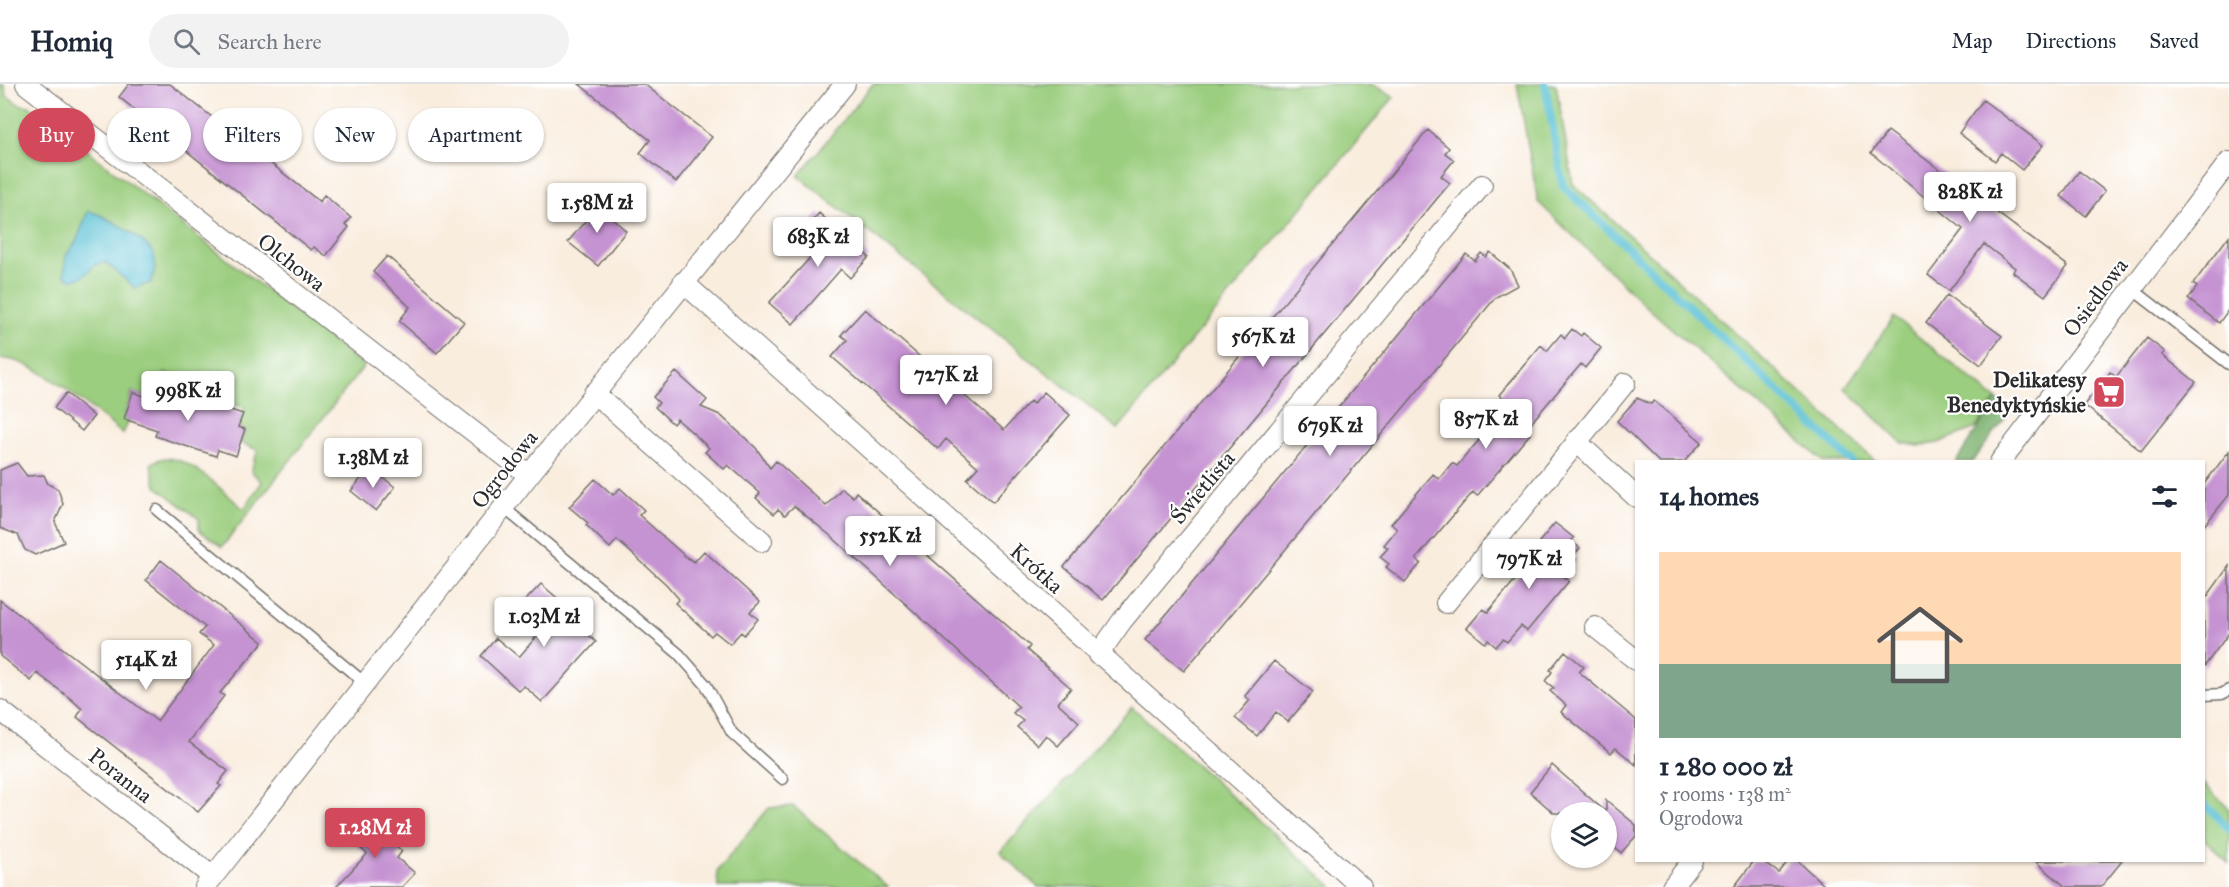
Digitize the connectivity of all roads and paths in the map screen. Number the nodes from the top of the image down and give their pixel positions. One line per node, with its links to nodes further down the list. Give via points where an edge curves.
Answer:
1 (26, 84): 12 (street, Olchowa)
2 (845, 84): 5 (street, Ogrodowa)
3 (2227, 168): 6 (street, Osiedlowa)
4 (1482, 185): 19 (street, Świetlista)
5 (683, 282): 9 (street, Ogrodowa); 19 (street, Krótka)
6 (2131, 288): 7 (lane); 11 (street, Osiedlowa)
7 (2229, 364)
8 (1625, 383): 10 (street)
9 (594, 393): 12 (street, Ogrodowa); 16 (street)
10 (1576, 441): 13 (street); 17 (street)
11 (2002, 460)
12 (529, 475): 14 (street, Ogrodowa)
13 (1635, 496)
14 (503, 507): 21 (street, Ogrodowa); 25 (lane, via 679,654 706,685 732,733)
15 (157, 510): 21 (lane)
16 (762, 541)
17 (1446, 603)
18 (1595, 627): 20 (street)
19 (1098, 655): 28 (street, Krótka)
20 (1635, 659)
21 (366, 684): 27 (street, Ogrodowa)
22 (2229, 690): 23 (lane)
23 (2205, 695)
24 (0, 710): 27 (street, Poranna)
25 (783, 779)
26 (1691, 862): 29 (street)
27 (209, 882)
28 (1361, 887)
29 (1672, 887)

